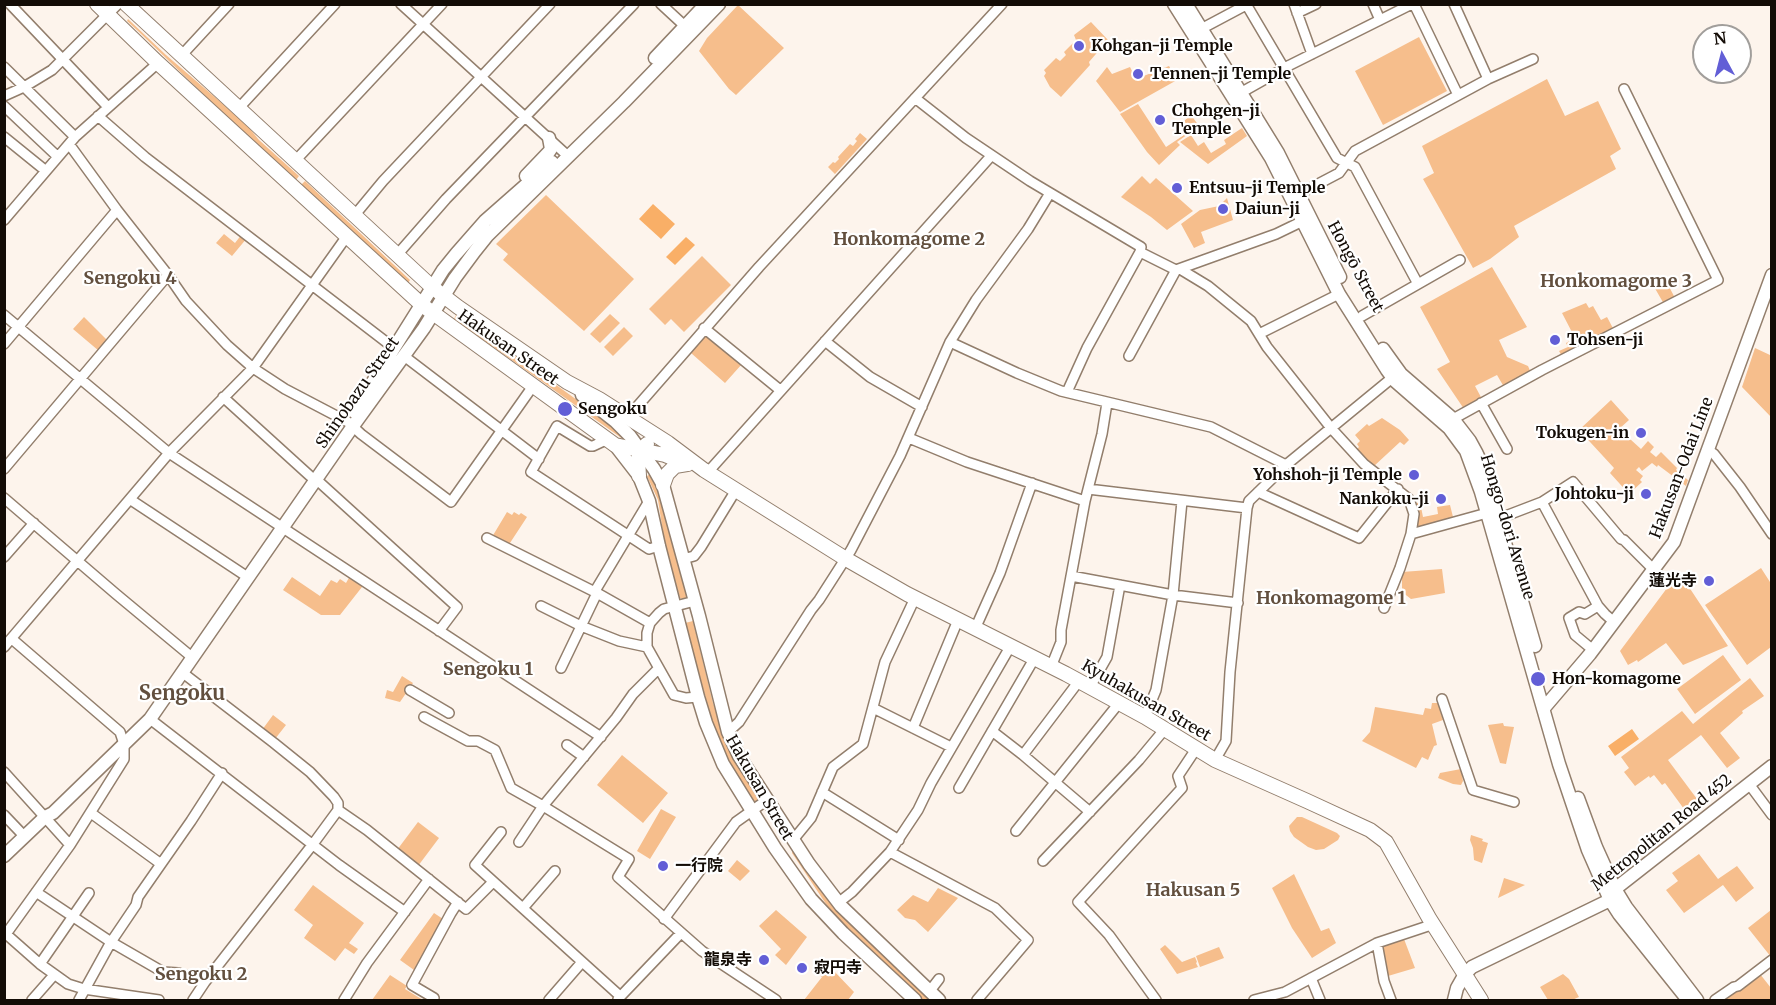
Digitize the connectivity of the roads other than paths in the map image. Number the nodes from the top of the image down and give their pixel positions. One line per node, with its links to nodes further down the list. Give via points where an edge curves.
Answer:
1 (97, 4): 24 (highway, Hakusan Street)
2 (118, 4): 24 (street)
3 (126, 4): 30 (highway, Hakusan Street)
4 (229, 4): 30 (street)
5 (335, 4): 46 (street)
6 (401, 4): 26 (street)
7 (442, 4): 26 (street)
8 (550, 4): 36 (street)
9 (634, 4): 48 (street)
10 (661, 4): 28 (street)
11 (706, 4): 28 (main road, Shinobazu Street)
12 (719, 4): 28 (main road, Shinobazu Street)
13 (1002, 4): 43 (street)
14 (1174, 4): 40 (main road, Hongo-dori Avenue)
15 (1186, 4): 27 (main road, Hongō Street)
16 (1316, 4): 22 (street)
17 (1373, 4): 25 (street)
18 (1413, 4): 25 (street); 41 (street)
19 (1454, 4): 37 (street)
20 (11, 5): 23 (street); 32 (street)
21 (1247, 5): 27 (street); 35 (street)
22 (1295, 9): 29 (street)
23 (4, 13)
24 (108, 15): 32 (street); 33 (highway, Hakusan Street)
25 (1380, 20): 29 (street)
26 (423, 25): 36 (street); 55 (street)
27 (1201, 29): 40 (main road, Hongō Street)
28 (688, 30): 52 (main road, Shinobazu Street)
29 (1312, 54): 35 (street)
30 (181, 56): 46 (highway, Hakusan Street)
31 (1533, 59): 37 (street)
32 (63, 60): 38 (street); 45 (street)
33 (158, 63): 45 (street); 65 (highway, Hakusan Street)
34 (4, 67): 38 (street)
35 (1284, 68): 40 (street); 56 (street, via 1337,158)
36 (481, 77): 48 (street); 61 (street)
37 (1488, 79): 41 (street)
38 (24, 87): 42 (street); 51 (street)
39 (1624, 89): 97 (street, via 1718,280)
40 (1237, 95): 59 (main road, Hongō Street, via 1269,136); 63 (main road, Hongo-dori Avenue)
41 (1458, 95): 56 (street, via 1355,151)
42 (4, 96)
43 (915, 98): 53 (street); 80 (street)
44 (4, 106): 54 (street)
45 (108, 106): 47 (street)
46 (238, 109): 55 (highway, Hakusan Street)
47 (98, 116): 51 (street); 72 (street, via 145,157)
48 (525, 117): 50 (street); 67 (street)
49 (4, 137): 57 (street)
50 (549, 138): 52 (street); 64 (main road, via 549,152)
51 (72, 141): 54 (street); 60 (street)
52 (566, 154): 64 (main road, Shinobazu Street); 74 (main road, Shinobazu Street)
53 (991, 156): 58 (street); 82 (street)
54 (58, 157): 57 (street)
55 (295, 161): 61 (highway, Hakusan Street)
56 (1345, 163): 59 (street, via 1339,173); 73 (street, via 1355,167)
57 (46, 171): 62 (street)
58 (1050, 193): 66 (street, via 1141,247); 83 (street)
59 (1299, 194): 63 (main road, Hongō Street)
60 (117, 210): 70 (street); 79 (street)
61 (354, 216): 67 (highway, Hakusan Street)
62 (5, 218)
63 (1307, 219): 69 (street); 75 (main road, Hongo-dori Avenue); 78 (main road, Hongō Street)
64 (485, 221): 74 (main road, Shinobazu Street, via 456,254)
65 (347, 236): 72 (street); 76 (highway, Hakusan Street)
66 (1140, 252): 69 (street); 94 (street)
67 (397, 255): 74 (highway, Hakusan Street)
68 (1460, 260): 73 (street)
69 (1178, 270): 81 (street, via 1232,304); 86 (street)
70 (168, 275): 88 (street, via 213,332); 90 (street)
71 (1772, 275): 109 (main road, Hakusan-Odai Line)
72 (311, 284): 85 (street); 88 (street)
73 (1418, 284): 78 (street)
74 (438, 292): 76 (main road, Shinobazu Street); 91 (highway, Hakusan Street)
75 (1339, 294): 81 (street); 89 (main road, Hongo-dori Avenue)
76 (427, 309): 85 (main road, Shinobazu Street); 92 (highway, Hakusan Street)
77 (4, 315): 79 (street)
78 (1362, 316): 87 (main road, Hongō Street)
79 (19, 327): 84 (street); 90 (street)
80 (704, 328): 93 (street); 99 (street)
81 (1259, 334): 102 (street)
82 (825, 341): 93 (street); 98 (street, via 870,377)
83 (950, 342): 94 (street); 98 (street)
84 (4, 344)
85 (399, 352): 101 (main road, Shinobazu Street); 103 (street)
86 (1129, 356)
87 (1388, 357): 89 (main road, Hongo-dori Avenue)
88 (252, 368): 95 (street); 101 (street)
89 (1394, 376): 100 (main road, Hongo-dori Avenue); 102 (street); 131 (main road, Hongo-dori Avenue, via 1458,439)
90 (80, 380): 110 (street); 114 (street)
91 (567, 382): 99 (highway); 108 (main road, Hakusan Street, via 615,421)
92 (533, 386): 103 (street); 106 (highway, Hakusan Street)
93 (780, 390): 115 (street)
94 (1067, 392): 96 (street)
95 (223, 397): 110 (street); 117 (street)
96 (1107, 403): 113 (street, via 1211,427); 120 (street)
97 (1481, 403): 100 (street); 107 (street)
98 (922, 407): 104 (street)
99 (628, 417): 105 (highway)
100 (1453, 419): 131 (main road, Hongo-dori Avenue, via 1483,467)
101 (350, 424): 103 (street, via 451,502); 117 (main road, Shinobazu Street)
102 (1331, 428): 113 (street); 121 (street, via 1364,464)
103 (501, 430): 111 (street)
104 (909, 438): 118 (street); 141 (street)
105 (664, 441): 108 (highway, via 646,444); 115 (highway)
106 (611, 442): 108 (highway); 111 (street, via 590,446 557,426); 116 (main road, Hakusan Street)
107 (1507, 449)
108 (641, 450): 112 (highway); 116 (highway); 119 (main road, Hakusan Street)
109 (1708, 450): 135 (street, via 1740,487); 143 (main road, Hakusan-Odai Line, via 1674,542)
110 (169, 453): 125 (street); 133 (street)
111 (538, 459): 136 (street, via 531,472)
112 (687, 464): 115 (highway); 119 (highway, via 675,466)
113 (1286, 465): 123 (street)
114 (4, 469)
115 (706, 471): 122 (highway, Kyuhakusan Street)
116 (639, 476): 126 (main road, Hakusan Street)
117 (313, 478): 133 (main road, Shinobazu Street); 161 (street, via 457,607)
118 (1032, 483): 127 (street); 160 (street)
119 (663, 485): 140 (main road, Hakusan Street)
120 (1088, 489): 127 (street); 128 (street)
121 (1398, 489): 123 (street, via 1359,538); 134 (street, via 1409,499 1414,514)
122 (736, 490): 140 (street, via 694,556); 141 (highway, Kyuhakusan Street)
123 (1258, 492): 130 (street)
124 (4, 498): 132 (street)
125 (131, 500): 142 (street); 144 (street)
126 (650, 501): 136 (street); 138 (main road, Hakusan Street)
127 (1085, 501): 145 (street)
128 (1182, 501): 130 (street); 148 (street)
129 (1542, 502): 131 (street); 143 (street, via 1572,482 1621,539); 154 (street)
130 (1246, 508): 151 (street)
131 (1492, 518): 134 (street); 178 (main road, Hongo-dori Avenue)
132 (34, 523): 139 (street); 142 (street)
133 (280, 526): 144 (main road, Shinobazu Street); 161 (street); 167 (main road, Shinobazu Street)
134 (1411, 534): 155 (street)
135 (1772, 534)
136 (628, 536): 138 (street, via 649,549); 147 (street)
137 (488, 538): 147 (street)
138 (659, 546): 153 (main road, Hakusan Street)
139 (4, 557)
140 (684, 559): 150 (main road, Hakusan Street)
141 (846, 559): 149 (highway, Kyuhakusan Street); 187 (street, via 739,722)
142 (78, 561): 162 (street); 167 (street)
143 (1654, 570): 157 (main road, Hakusan-Odai Line)
144 (243, 574): 167 (main road, Shinobazu Street)
145 (1071, 576): 146 (street); 169 (street, via 1061,642)
146 (1120, 585): 148 (street); 173 (street, via 1107,657)
147 (596, 592): 158 (street); 159 (street)
148 (1173, 596): 151 (street); 182 (street, via 1156,690)
149 (915, 598): 156 (highway, Kyuhakusan Street); 179 (street, via 885,662)
150 (695, 601): 153 (street); 187 (main road, Hakusan Street)
151 (1238, 603): 195 (street, via 1226,741)
152 (541, 606): 159 (street)
153 (675, 606): 158 (street, via 664,609); 175 (main road, Hakusan Street)
154 (1598, 606): 157 (street); 166 (street, via 1569,618 1575,635)
155 (1384, 608)
156 (958, 620): 160 (highway, Kyuhakusan Street); 184 (street)
157 (1614, 622): 166 (main road, Hakusan-Odai Line)
158 (650, 623): 164 (street)
159 (581, 626): 164 (street); 170 (street)
160 (975, 629): 165 (highway, Kyuhakusan Street)
161 (439, 631): 188 (street)
162 (12, 639): 163 (street); 189 (street, via 120,732)
163 (4, 647)
164 (647, 647): 171 (street)
165 (1010, 647): 168 (highway, Kyuhakusan Street); 191 (street)
166 (1593, 650): 178 (main road, Hakusan-Odai Line)
167 (190, 655): 172 (main road, Shinobazu Street); 189 (main road, Shinobazu Street)
168 (1034, 659): 169 (highway, Kyuhakusan Street); 186 (street)
169 (1052, 667): 173 (highway, Kyuhakusan Street)
170 (561, 668)
171 (658, 669): 175 (street, via 676,697); 188 (street, via 633,694)
172 (183, 673): 183 (main road, Shinobazu Street); 206 (street, via 310,772 334,797)
173 (1084, 684): 177 (highway, Kyuhakusan Street); 193 (street)
174 (410, 690): 180 (street)
175 (698, 697): 207 (main road, Hakusan Street, via 715,747)
176 (1442, 699): 204 (street, via 1473,790)
177 (1119, 703): 182 (highway, Kyuhakusan Street); 199 (street)
178 (1547, 704): 230 (main road, Hongo-dori Avenue, via 1576,820 1600,879)
179 (873, 708): 184 (street); 202 (street, via 863,744 833,767)
180 (449, 713)
181 (424, 717): 205 (street, via 468,741 478,741 495,750 511,788)
182 (1145, 717): 185 (highway, Kyuhakusan Street)
183 (150, 719): 189 (main road, Shinobazu Street); 198 (street)
184 (913, 728): 191 (street)
185 (1164, 730): 192 (highway, Kyuhakusan Street); 208 (street)
186 (992, 731): 193 (street); 201 (street)
187 (728, 732): 203 (main road, Hakusan Street)
188 (601, 737): 194 (street)
189 (123, 740): 209 (street, via 124,761); 212 (main road, Shinobazu Street, via 49,808)
190 (567, 745): 194 (street)
191 (951, 747): 217 (street)
192 (1196, 749): 195 (highway, Kyuhakusan Street); 264 (street, via 1178,776 1182,788 1078,902 1109,935)
193 (1023, 755): 199 (street)
194 (584, 757): 205 (street)
195 (1215, 760): 238 (highway, Kyuhakusan Street, via 1370,830 1386,842)
196 (1772, 766): 200 (main road, Metropolitan Road 452)
197 (4, 772): 212 (street)
198 (222, 773): 220 (street); 224 (street)
199 (1056, 783): 208 (street); 213 (street)
200 (1749, 784): 211 (street); 230 (main road, Metropolitan Road 452)
201 (959, 788)
202 (822, 792): 216 (street, via 811,818); 217 (street)
203 (767, 800): 207 (street); 216 (main road, Hakusan Street)
204 (1514, 802)
205 (543, 806): 218 (street); 237 (street, via 629,859 618,876)
206 (338, 810): 220 (street); 226 (street)
207 (751, 810): 233 (main road, Hakusan Street); 237 (street, via 736,822)
208 (1090, 812): 223 (street)
209 (91, 813): 219 (street); 224 (street)
210 (4, 815): 215 (street)
211 (1772, 815)
212 (45, 817): 215 (main road, Shinobazu Street); 219 (street)
213 (1016, 831)
214 (501, 832): 227 (street, via 475,865)
215 (25, 837): 222 (main road, Shinobazu Street)
216 (793, 840): 232 (main road, Hakusan Street); 233 (main road, via 788,853)
217 (899, 840): 221 (street)
218 (519, 842)
219 (70, 844): 228 (street)
220 (313, 844): 235 (street); 249 (street)
221 (890, 852): 232 (street); 263 (street, via 995,908 1028,940)
222 (4, 856)
223 (1043, 861)
224 (161, 864): 240 (street)
225 (555, 872): 234 (street)
226 (429, 879): 231 (street); 235 (street)
227 (493, 882): 231 (street, via 466,909); 234 (street)
228 (36, 892): 236 (street); 244 (street, via 6,934)
229 (89, 892): 236 (street)
230 (1613, 895): 245 (main road, Metropolitan Road 452); 270 (main road, Hongo-dori Avenue, via 1619,914); 271 (main road, Hongo-dori Avenue)
231 (458, 902): 253 (street, via 412,985)
232 (838, 903): 251 (main road, Hakusan Street)
233 (819, 907): 262 (main road, Hakusan Street)
234 (523, 908): 243 (street)
235 (405, 912): 259 (street)
236 (73, 916): 240 (street); 244 (street)
237 (664, 919): 239 (street)
238 (1434, 924): 241 (street); 245 (highway, Kyuhakusan Street)
239 (681, 933): 254 (street); 261 (street, via 731,972)
240 (111, 942): 249 (street, via 163,972); 250 (street)
241 (1377, 943): 247 (street); 267 (street)
242 (1772, 960): 272 (street)
243 (582, 962): 254 (street); 260 (street)
244 (40, 964): 246 (street)
245 (1465, 974): 268 (main road); 269 (highway, Kyuhakusan Street)
246 (54, 975): 250 (street); 255 (street)
247 (1311, 978): 265 (street, via 1285,992); 266 (street)
248 (939, 979): 251 (street)
249 (205, 982): 258 (street)
250 (84, 989): 252 (street); 256 (street)
251 (934, 996)
252 (119, 998): 257 (street)
253 (434, 998)
254 (618, 998)
255 (32, 1000)
256 (79, 1000)
257 (159, 1000)
258 (193, 1000)
259 (344, 1000)
260 (549, 1000)
261 (776, 1000)
262 (915, 1000)
263 (977, 1000)
264 (1156, 1000)
265 (1254, 1000)
266 (1320, 1000)
267 (1391, 1000)
268 (1454, 1000)
269 (1481, 1000)
270 (1688, 1000)
271 (1697, 1000)
272 (1715, 1000)

